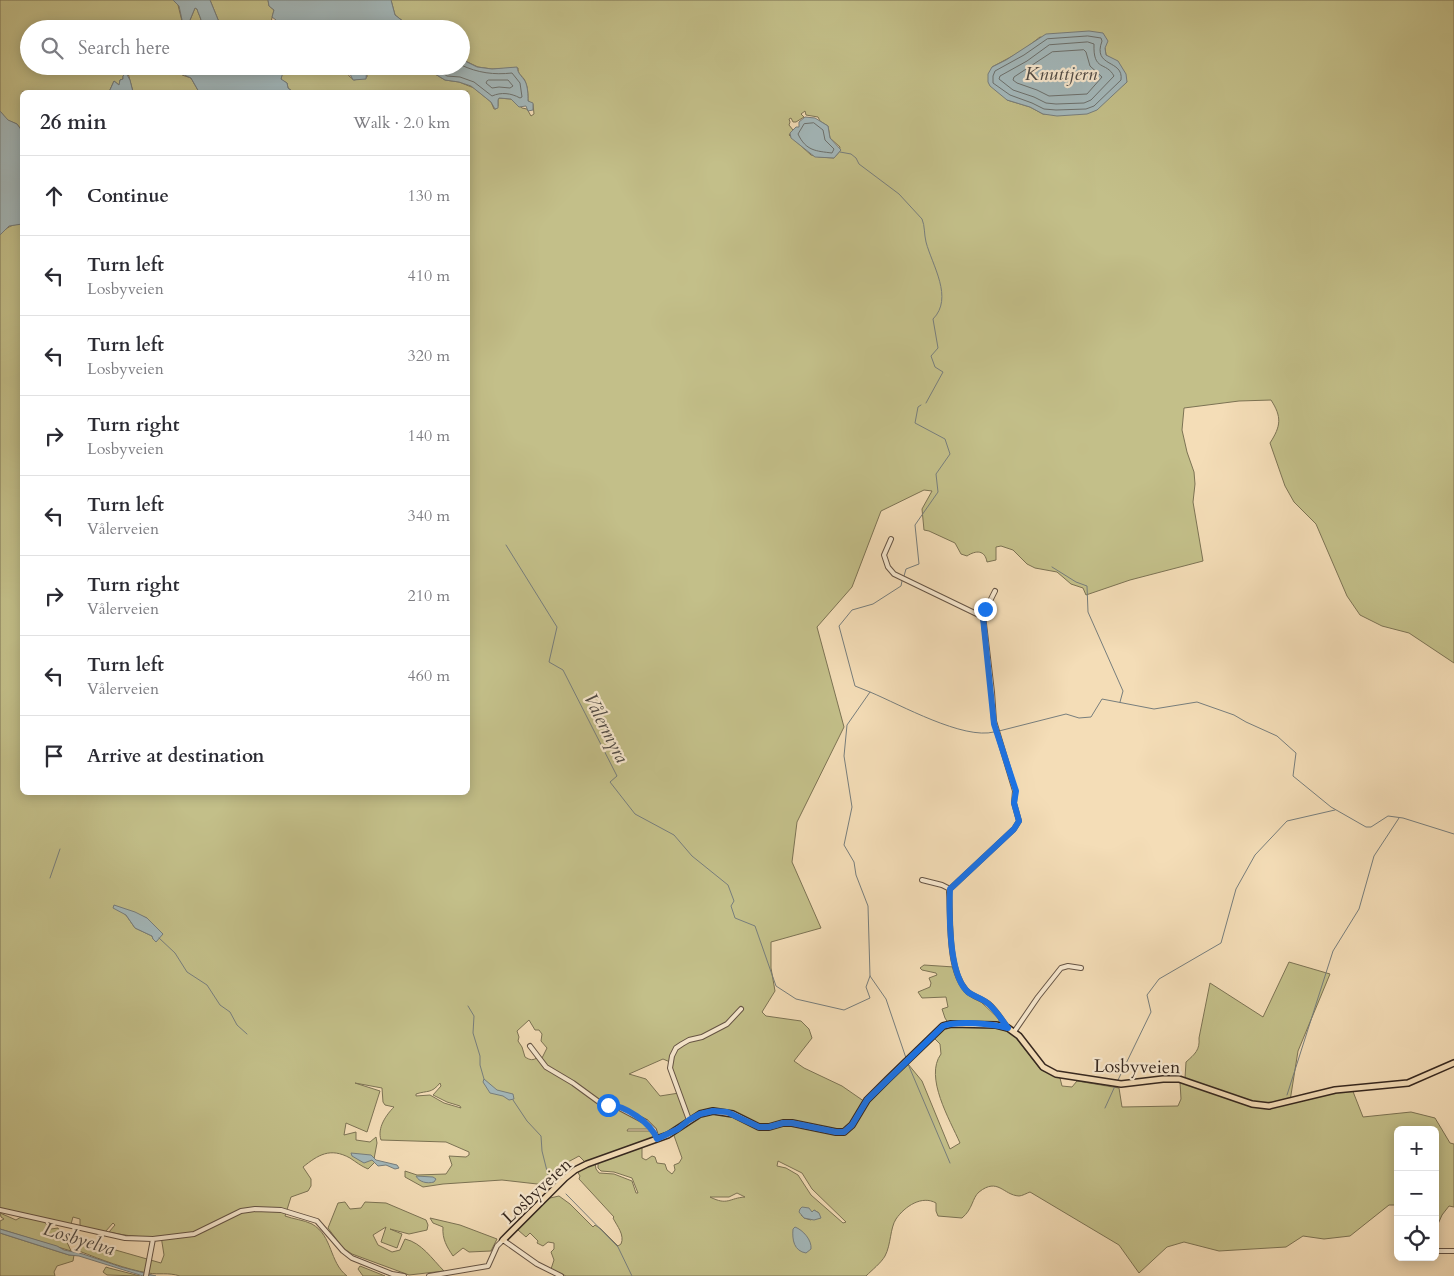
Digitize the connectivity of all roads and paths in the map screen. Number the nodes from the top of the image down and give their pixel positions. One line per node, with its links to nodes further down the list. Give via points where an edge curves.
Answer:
1 (891, 539): 3 (street, via 884,555 894,574)
2 (995, 591): 3 (street)
3 (983, 618): 5 (street, via 994,724 1016,791 1014,803 1019,821)
4 (922, 880): 5 (street)
5 (950, 889): 8 (street, via 953,954 961,983 991,1006)
6 (1081, 968): 9 (street, via 1060,968)
7 (741, 1009): 12 (street, via 727,1024 682,1044 672,1056 670,1068)
8 (1008, 1028): 9 (main road, Losbyveien); 12 (main road, Losbyveien, via 943,1026 867,1100 844,1132 792,1123 759,1127 720,1111 700,1114)
9 (1014, 1032): 11 (main road, Losbyveien, via 1043,1067 1056,1074 1115,1084 1179,1079 1252,1104 1269,1106 1335,1090 1408,1083)
10 (530, 1046): 13 (street, via 546,1067 599,1102 614,1105 646,1122)
11 (1454, 1063)
12 (689, 1120): 13 (main road, Losbyveien)
13 (657, 1139): 16 (main road, Losbyveien, via 575,1170)
14 (0, 1210): 15 (street, via 125,1238)
15 (153, 1239): 19 (street); 20 (street, via 194,1234 241,1211 281,1210 317,1221 352,1258)
16 (503, 1240): 21 (street, via 488,1266); 22 (street)
17 (1439, 1251): 18 (street)
18 (1454, 1251)
19 (146, 1274)
20 (404, 1276)
21 (429, 1276)
22 (561, 1276)

